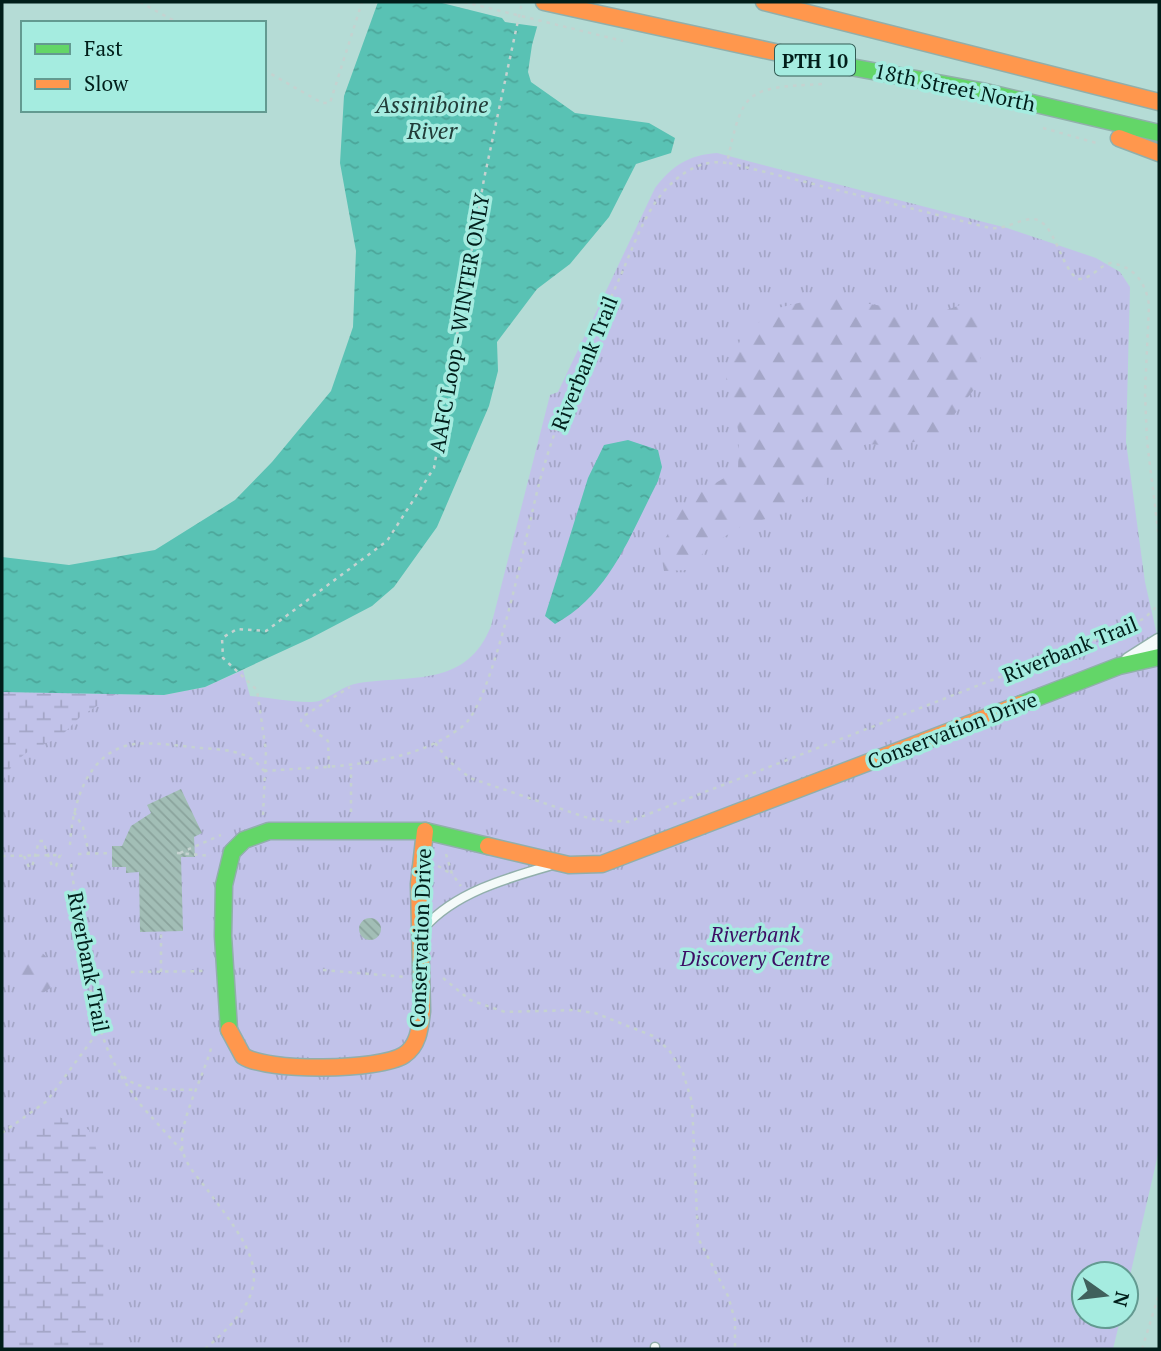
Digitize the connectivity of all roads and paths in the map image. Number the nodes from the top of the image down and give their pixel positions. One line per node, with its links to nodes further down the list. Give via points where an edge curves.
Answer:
1 (140, 2): 7 (path)
2 (362, 2): 9 (path, via 330,103 322,103)
3 (464, 2): 8 (path, bridge)
4 (522, 2): 25 (path, AAFC Loop - WINTER ONLY, via 484,179 434,468 387,541 266,631 237,629 222,638 223,658 257,690 266,751)
5 (544, 2): 13 (street, 18th Street North / PTH 10, via 627,23)
6 (764, 2): 11 (street, 18th Street North / PTH 10)
7 (174, 21)
8 (623, 41)
9 (266, 71)
10 (828, 79): 17 (path, via 826,83 753,94 738,115)
11 (1115, 91): 12 (street); 14 (street, 18th Street North / PTH 10)
12 (1159, 95)
13 (1004, 96): 15 (street, 18th Street North / PTH 10); 16 (street, via 1067,124)
14 (1159, 102)
15 (1159, 133)
16 (1159, 153)
17 (727, 163): 18 (path, via 990,228 1033,219 1046,225 1071,275 1084,279 1102,265 1118,264 1139,276 1147,290 1150,324 1147,441); 22 (path, Riverbank Trail, via 710,162 688,170 666,189 648,215 558,422 482,697 465,724)
18 (1159, 539)
19 (1159, 604): 22 (path, Riverbank Trail, via 1146,618 1123,629 628,822 591,819 470,778)
20 (1158, 649): 40 (street, Conservation Drive, via 602,864)
21 (350, 687): 24 (path, via 302,717 301,721 328,741)
22 (435, 743): 23 (path, Riverbank Trail)
23 (351, 766): 24 (path, Riverbank Trail); 28 (path)
24 (329, 768): 25 (path, Riverbank Trail)
25 (264, 771): 26 (path, via 252,758 234,751 134,744 105,757 94,768); 27 (path)
26 (73, 810): 31 (path); 34 (path, via 83,827)
27 (263, 818)
28 (351, 830): 29 (street, Conservation Drive); 44 (street, Conservation Drive, via 259,834 239,843 228,860 224,883 227,1009 238,1051 256,1063 269,1065 374,1063 401,1057 414,1044 420,1026)
29 (431, 832): 40 (street, Conservation Drive); 42 (path); 44 (street, Conservation Drive, via 419,884)
30 (227, 833): 39 (path, via 179,853)
31 (70, 845)
32 (110, 852): 34 (path)
33 (78, 854): 34 (path)
34 (89, 854)
35 (35, 855): 36 (path); 36 (path, via 43,841); 38 (path); 38 (path, via 32,867)
36 (48, 855): 36 (path, via 61,855 56,866 52,866)
37 (2, 856): 38 (path)
38 (24, 856)
39 (215, 857)
40 (558, 863): 42 (lane, via 503,880)
41 (71, 864): 51 (path, Riverbank Trail)
42 (464, 899): 44 (lane)
43 (161, 932): 48 (path)
44 (420, 933)
45 (323, 970): 49 (path)
46 (216, 971): 48 (path, Riverbank Trail)
47 (131, 972): 48 (path, Riverbank Trail)
48 (160, 972)
49 (411, 977)
50 (440, 977): 59 (path, via 470,1000 505,1012 575,1010 611,1017 653,1036 668,1050 683,1073 692,1102 698,1238 728,1296 735,1320)
51 (100, 1029): 53 (path, Riverbank Trail); 55 (path, via 41,1108)
52 (214, 1039): 54 (path)
53 (115, 1067): 54 (path, via 136,1085); 56 (path, Riverbank Trail, via 139,1103)
54 (197, 1090): 56 (path, via 183,1133)
55 (2, 1133)
56 (183, 1152): 58 (path, Riverbank Trail, via 246,1245 256,1275 253,1294)
57 (1159, 1294): 60 (path)
58 (205, 1349)
59 (734, 1349)
60 (1142, 1349)

